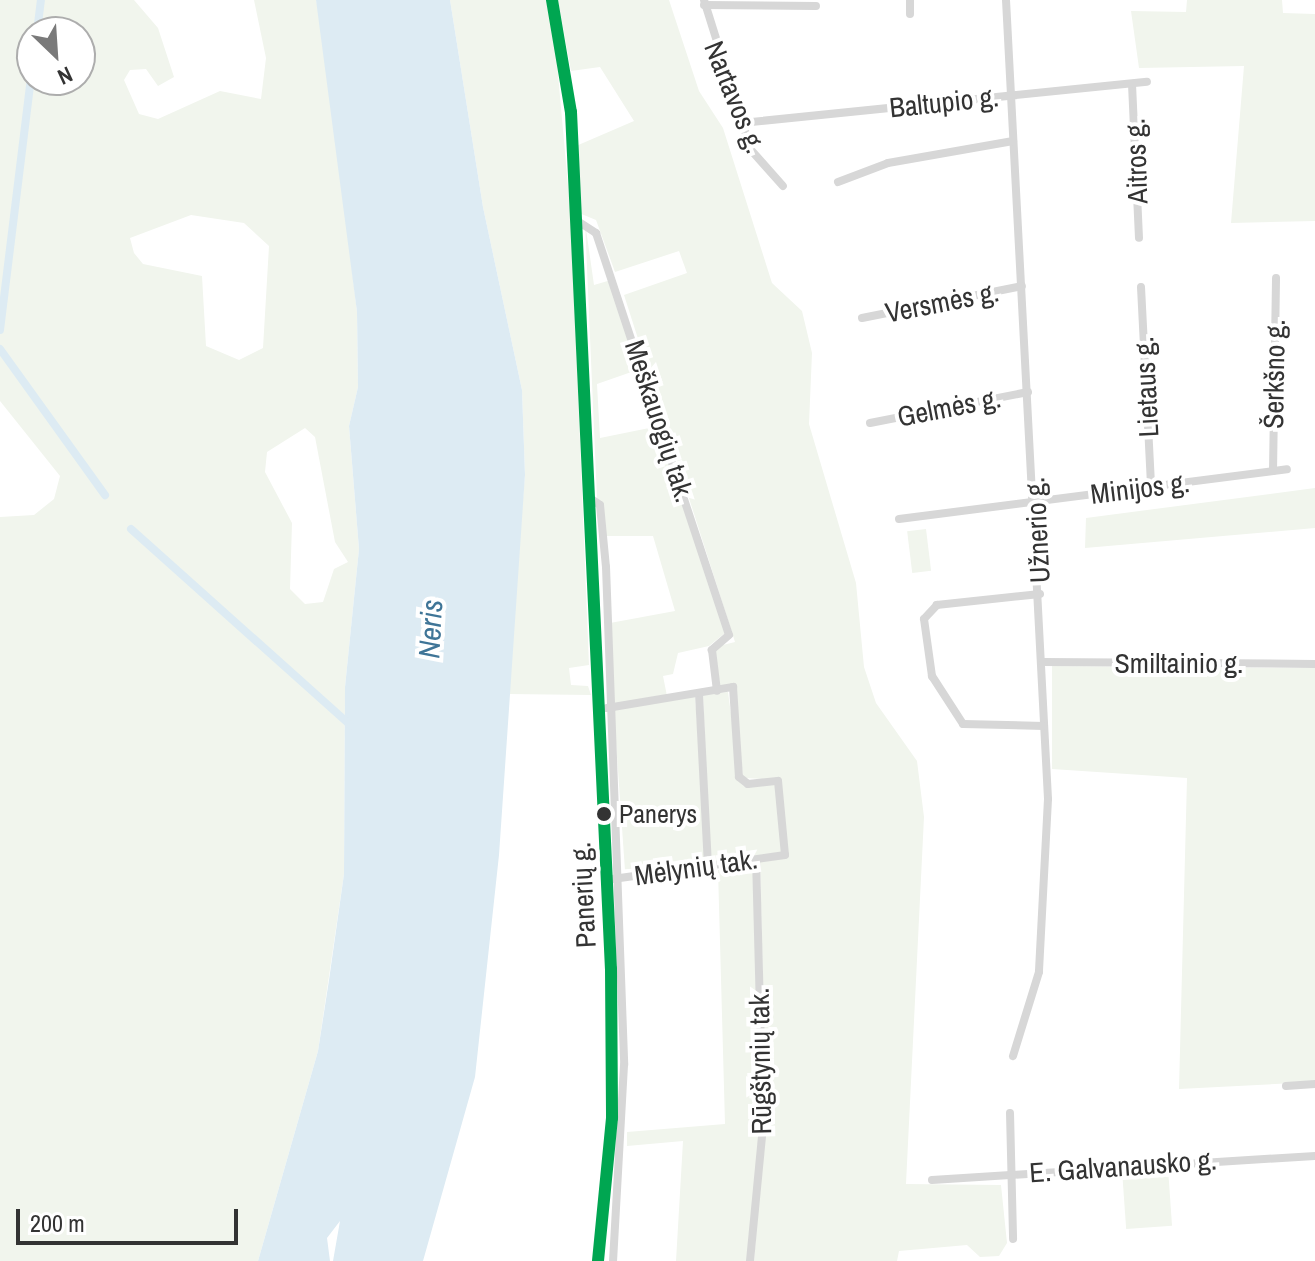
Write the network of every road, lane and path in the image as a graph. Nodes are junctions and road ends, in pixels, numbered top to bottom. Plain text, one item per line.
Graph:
1 (552, 0) edge
2 (910, 0) edge
3 (1006, 0) edge
4 (704, 2) edge
5 (816, 6) dead end
6 (910, 14) dead end
7 (1147, 82) dead end
8 (1132, 84) junction
9 (1010, 94) junction
10 (741, 123) junction
11 (1013, 141) junction
12 (838, 182) dead end
13 (783, 186) dead end
14 (576, 220) junction
15 (1139, 238) dead end
16 (1276, 278) dead end
17 (1022, 286) junction
18 (1141, 287) dead end
19 (862, 318) dead end
20 (1028, 392) junction
21 (870, 423) dead end
22 (1287, 469) dead end
23 (1273, 471) junction
24 (1151, 487) junction
25 (1035, 501) junction
26 (899, 519) dead end
27 (1040, 594) junction
28 (1043, 662) junction
29 (1315, 664) edge
30 (717, 691) junction
31 (699, 694) junction
32 (604, 709) junction
33 (1044, 726) junction
34 (756, 860) junction
35 (708, 866) junction
36 (612, 879) junction
37 (1013, 1056) dead end
38 (1315, 1084) edge
39 (1286, 1086) dead end
40 (1010, 1113) dead end
41 (1315, 1156) edge
42 (1010, 1174) junction
43 (932, 1180) dead end
44 (1013, 1239) dead end
45 (598, 1261) edge
46 (613, 1261) edge
47 (750, 1261) edge

1 - 14 main road, Panerių g.
2 - 6 street
3 - 9 street, Užnerio g.
4 - 5 street
4 - 10 street, Nartavos g.
7 - 8 street, Baltupio g.
8 - 9 street, Baltupio g.
8 - 15 street, Aitros g.
9 - 10 street, Baltupio g.
9 - 11 street, Užnerio g.
10 - 13 street, Nartavos g.
11 - 12 street
11 - 17 street, Užnerio g.
14 - 30 street, Meškauogių tak.
14 - 32 main road, Panerių g.
16 - 23 street, Šerkšno g.
17 - 19 street, Versmės g.
17 - 20 street, Užnerio g.
18 - 24 street, Lietaus g.
20 - 21 street, Gelmės g.
20 - 25 street, Užnerio g.
22 - 23 street, Minijos g.
23 - 24 street, Minijos g.
24 - 25 street, Minijos g.
25 - 26 street, Minijos g.
25 - 27 street, Užnerio g.
27 - 28 street, Užnerio g.
27 - 33 street
28 - 29 street, Smiltainio g.
28 - 33 street, Užnerio g.
30 - 31 street
30 - 34 street, Mėlynių tak.
31 - 32 street
31 - 35 street
32 - 36 main road, Panerių g.
33 - 37 street, Užnerio g.
34 - 35 street, Mėlynių tak.
34 - 47 street, Rūgštynių tak.
35 - 36 street, Mėlynių tak.
36 - 45 main road, Panerių g.
36 - 46 street
38 - 39 street
40 - 42 street
41 - 42 street, E. Galvanausko g.
42 - 43 street, E. Galvanausko g.
42 - 44 street

